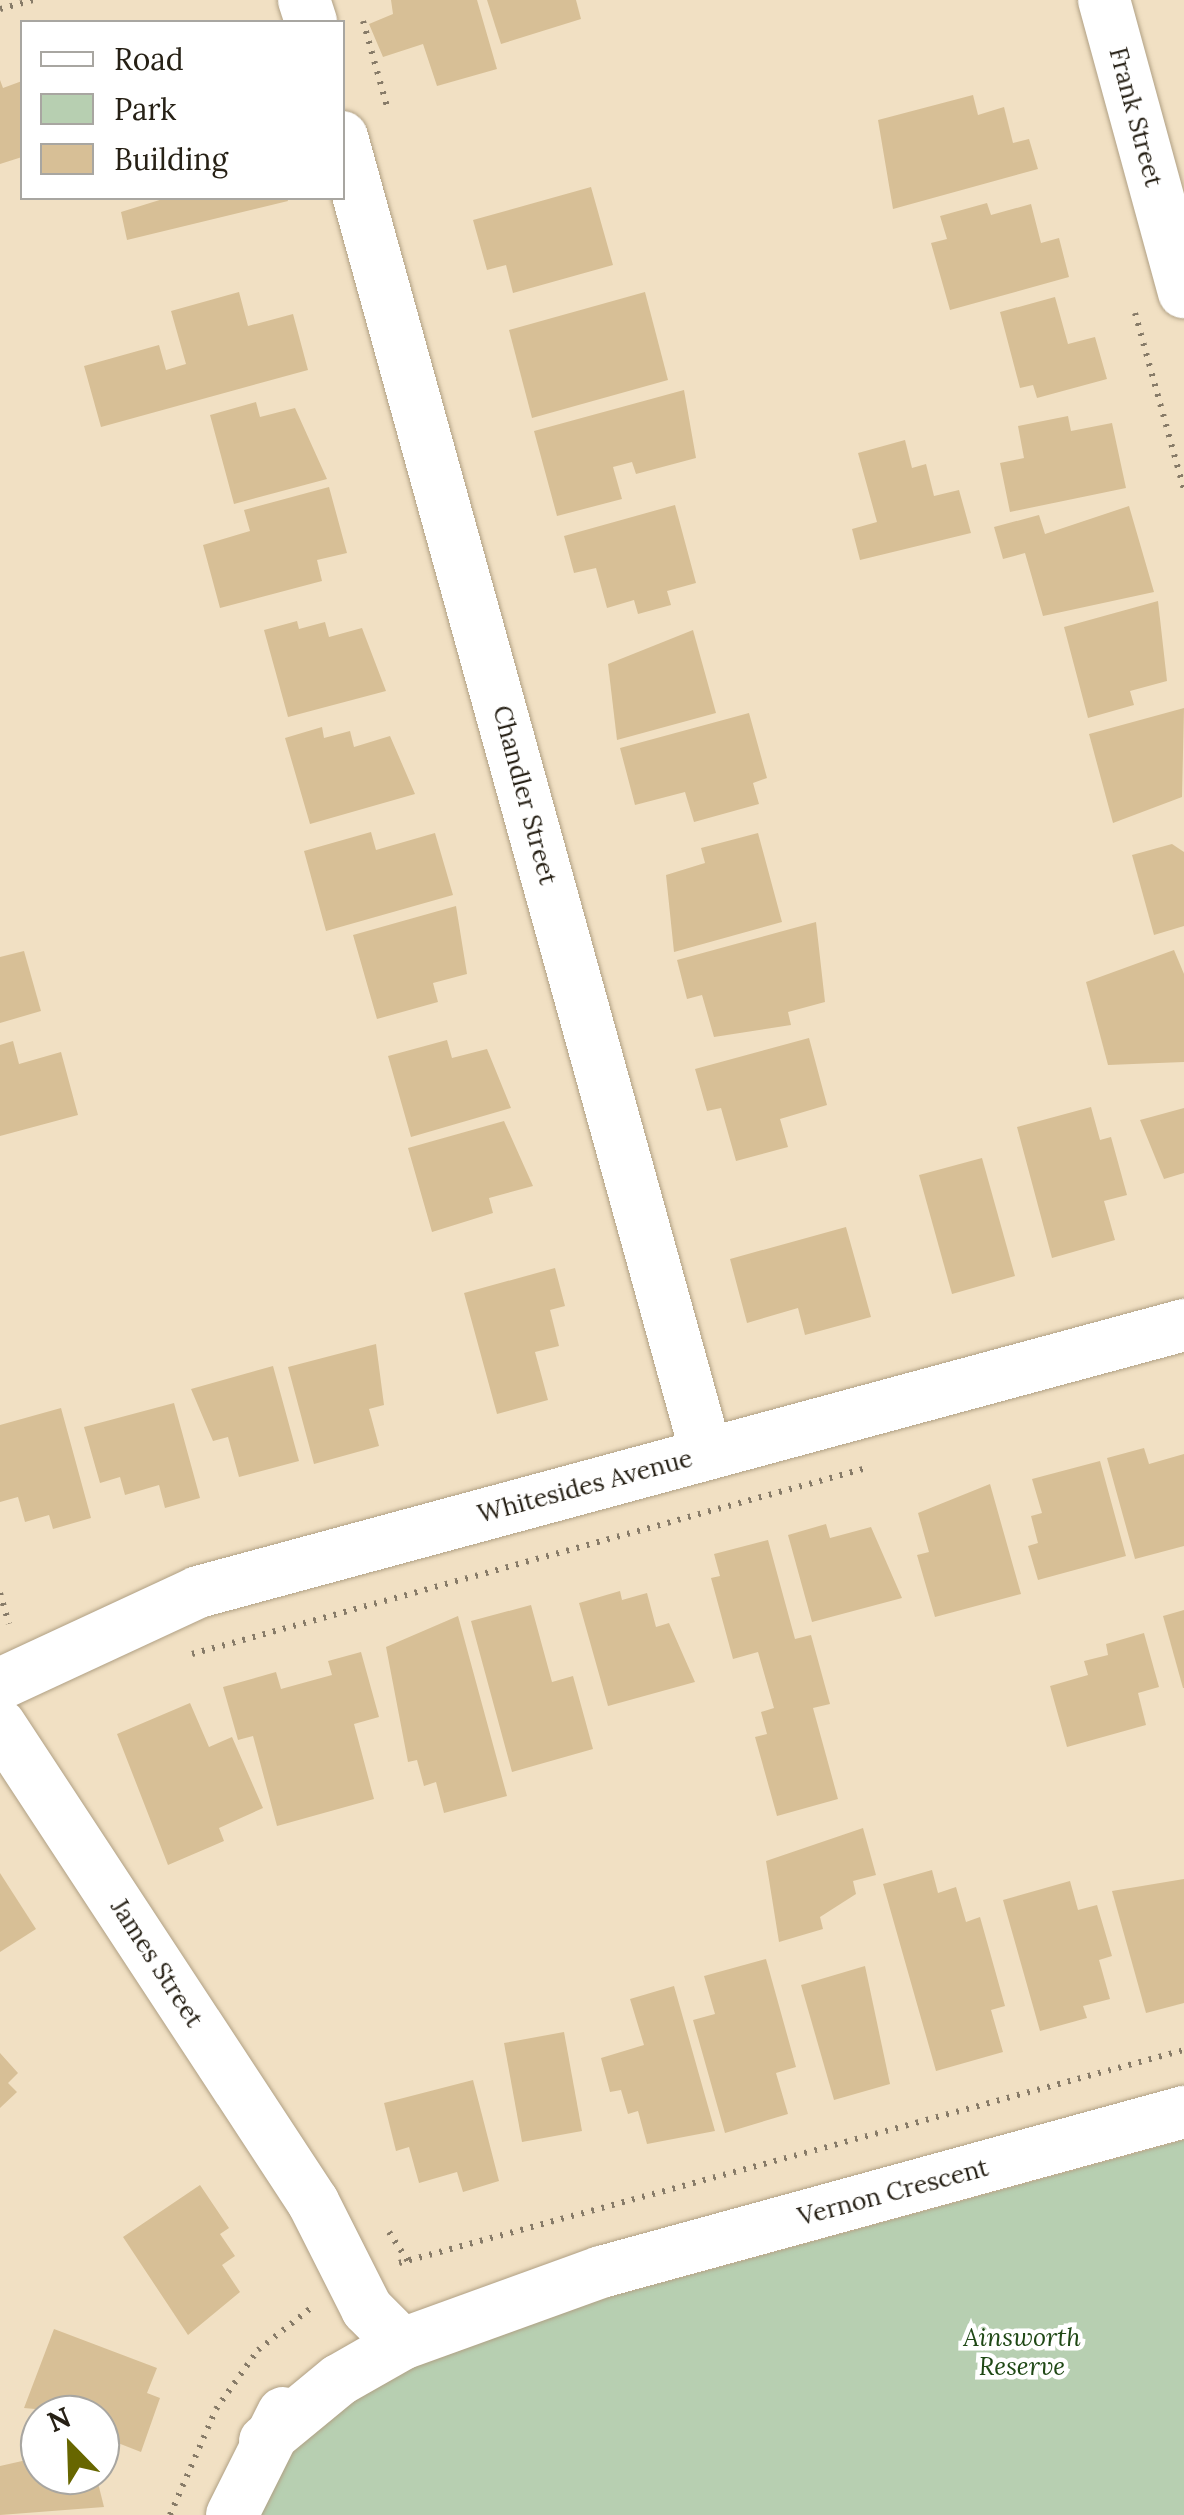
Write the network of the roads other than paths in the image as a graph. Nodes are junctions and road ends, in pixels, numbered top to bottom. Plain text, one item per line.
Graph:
1 (1104, 0) edge
2 (345, 149) edge
3 (1184, 292) edge
4 (1184, 1324) edge
5 (706, 1452) junction
6 (0, 1684) edge
7 (0, 1724) edge
8 (1184, 2112) edge
9 (394, 2329) junction
10 (232, 2515) edge

1 - 3 street, Frank Street
2 - 5 street, Chandler Street
4 - 5 street, Whitesides Avenue
5 - 6 street, Whitesides Avenue
7 - 9 street, James Street
8 - 9 street, Vernon Crescent
9 - 10 street, Vernon Crescent

